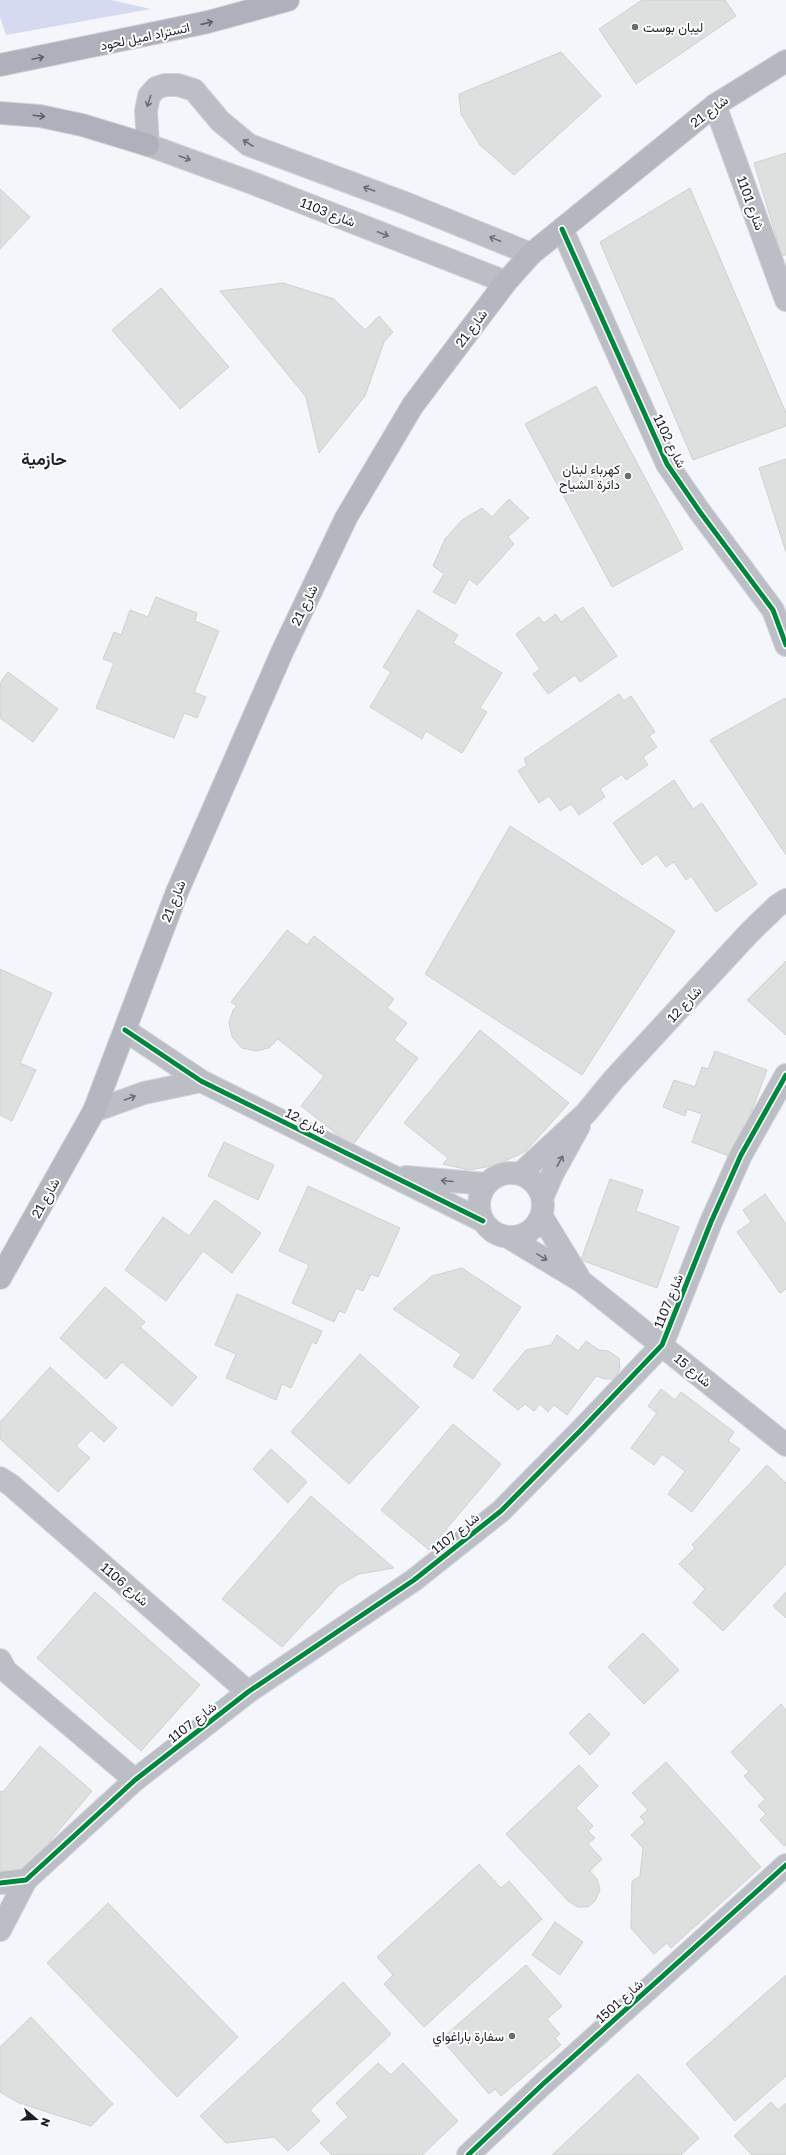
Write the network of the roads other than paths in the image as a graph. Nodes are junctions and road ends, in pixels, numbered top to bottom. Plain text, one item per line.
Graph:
1 (288, 0) edge
2 (786, 61) edge
3 (0, 65) edge
4 (715, 105) junction
5 (0, 113) edge
6 (148, 145) junction
7 (562, 229) junction
8 (531, 254) junction
9 (506, 282) junction
10 (786, 300) edge
11 (779, 608) edge
12 (786, 645) edge
13 (786, 900) edge
14 (125, 1030) junction
15 (786, 1076) edge
16 (201, 1080) junction
17 (94, 1111) junction
18 (586, 1113) junction
19 (521, 1173) junction
20 (396, 1178) junction
21 (486, 1184) junction
22 (542, 1206) junction
23 (483, 1221) junction
24 (508, 1237) junction
25 (0, 1278) edge
26 (581, 1281) junction
27 (662, 1345) junction
28 (786, 1445) edge
29 (0, 1478) edge
30 (0, 1660) edge
31 (248, 1692) junction
32 (135, 1780) junction
33 (786, 1865) edge
34 (26, 1880) junction
35 (0, 1883) edge
36 (0, 1930) edge
37 (468, 2155) edge

3 -> 1 highway, اتستراد اميل لحود
2 - 4 main road, شارع 21
4 - 7 main road, شارع 21
4 - 10 street, شارع 1101
5 -> 6 highway
8 -> 6 street
6 -> 9 street, شارع 1103
7 - 8 main road, شارع 21
7 - 11 street, شارع 1102
8 - 9 main road, شارع 21
9 - 14 main road, شارع 21
11 - 12 street, شارع 1102
13 - 18 street, شارع 12
14 - 16 street, شارع 12
14 - 17 main road, شارع 21
15 - 27 street, شارع 1107
17 -> 16 street
16 - 20 street, شارع 12
17 - 25 main road, شارع 21
18 - 19 street, شارع 12
22 -> 18 street, شارع 12
19 - 21 street
19 - 22 street
21 -> 20 street, شارع 12
20 - 23 street, شارع 12
21 - 23 street
22 - 24 street
22 - 26 street, شارع 15
23 - 24 street
24 -> 26 street, شارع 15
26 - 27 street, شارع 15
27 - 28 street, شارع 15
27 - 31 street, شارع 1107
29 - 31 street, شارع 1106
30 - 32 street
31 - 32 street, شارع 1107
32 - 34 street, شارع 1107
33 - 37 street, شارع 1501
34 - 35 street
34 - 36 street, شارع 1107

